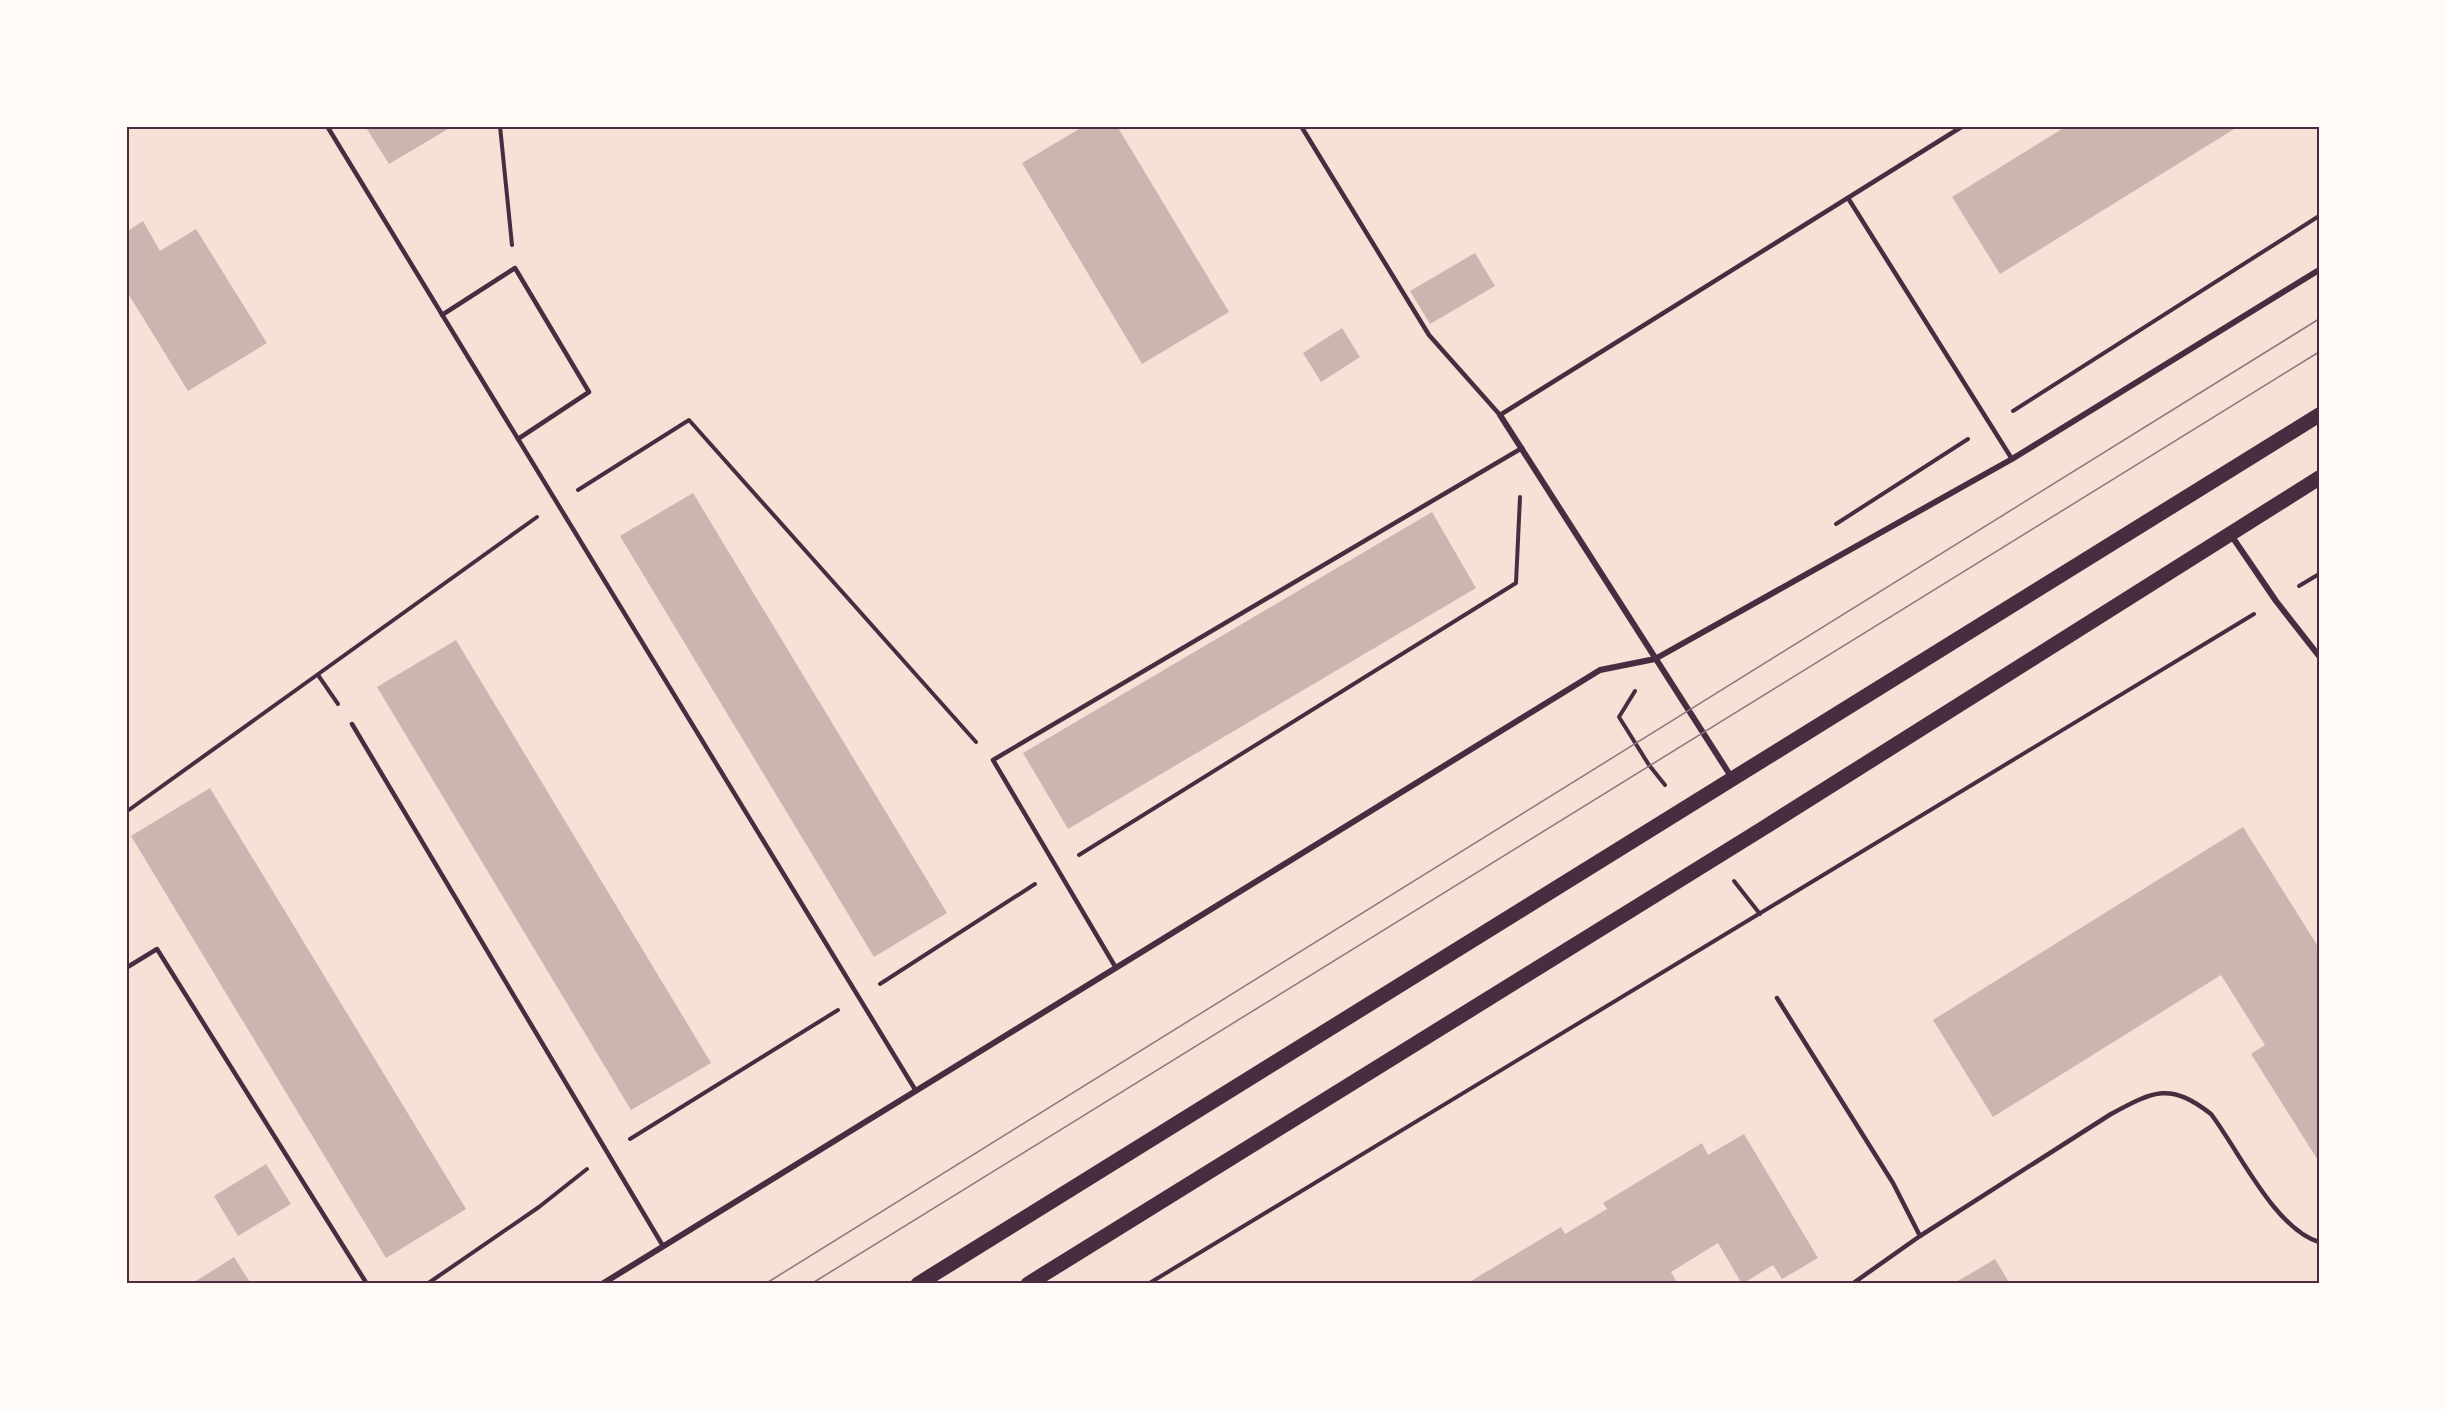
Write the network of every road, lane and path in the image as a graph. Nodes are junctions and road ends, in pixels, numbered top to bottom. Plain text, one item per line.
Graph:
1 (327, 126) edge
2 (500, 126) edge
3 (1300, 126) edge
4 (1963, 126) edge
5 (1848, 198) junction
6 (515, 268) junction
7 (2319, 270) edge
8 (442, 315) junction
9 (2319, 414) edge
10 (1500, 415) junction
11 (518, 440) junction
12 (1522, 448) junction
13 (2012, 459) junction
14 (2319, 478) edge
15 (557, 503) junction
16 (2229, 534) junction
17 (2319, 574) edge
18 (2276, 601) junction
19 (2319, 656) edge
20 (1655, 659) junction
21 (318, 675) junction
22 (352, 724) joint
23 (993, 760) junction
24 (1733, 779) junction
25 (126, 812) edge
26 (1057, 869) junction
27 (126, 968) edge
28 (1116, 968) junction
29 (859, 997) junction
30 (1777, 998) dead end
31 (916, 1091) junction
32 (608, 1153) junction
33 (1920, 1236) junction
34 (2319, 1242) edge
35 (663, 1246) junction
36 (367, 1284) edge
37 (427, 1284) edge
38 (602, 1284) edge
39 (918, 1284) edge
40 (1028, 1284) edge
41 (1149, 1284) edge
42 (1852, 1284) edge

1 - 8 lane
2 - 6 path
3 - 10 lane
4 - 5 lane
5 - 10 lane
5 - 13 lane
6 - 8 lane
6 - 11 lane
7 - 13 street
8 - 11 lane
9 - 24 main road
10 - 12 street
11 - 15 lane
12 - 20 street
12 - 23 lane
12 - 26 path
13 - 20 street
14 - 16 main road
15 - 21 path
15 - 23 path
15 - 29 lane
16 - 18 street
16 - 40 main road
17 - 18 path
18 - 19 street
18 - 41 path
20 - 24 street
20 - 28 street
21 - 22 path
21 - 25 path
22 - 32 lane
23 - 26 lane
24 - 39 main road
26 - 28 lane
26 - 29 path
27 - 36 lane
28 - 31 street
29 - 31 lane
29 - 32 path
30 - 33 lane
31 - 35 street
32 - 35 lane
32 - 37 path
33 - 34 lane
33 - 42 lane
35 - 38 street

